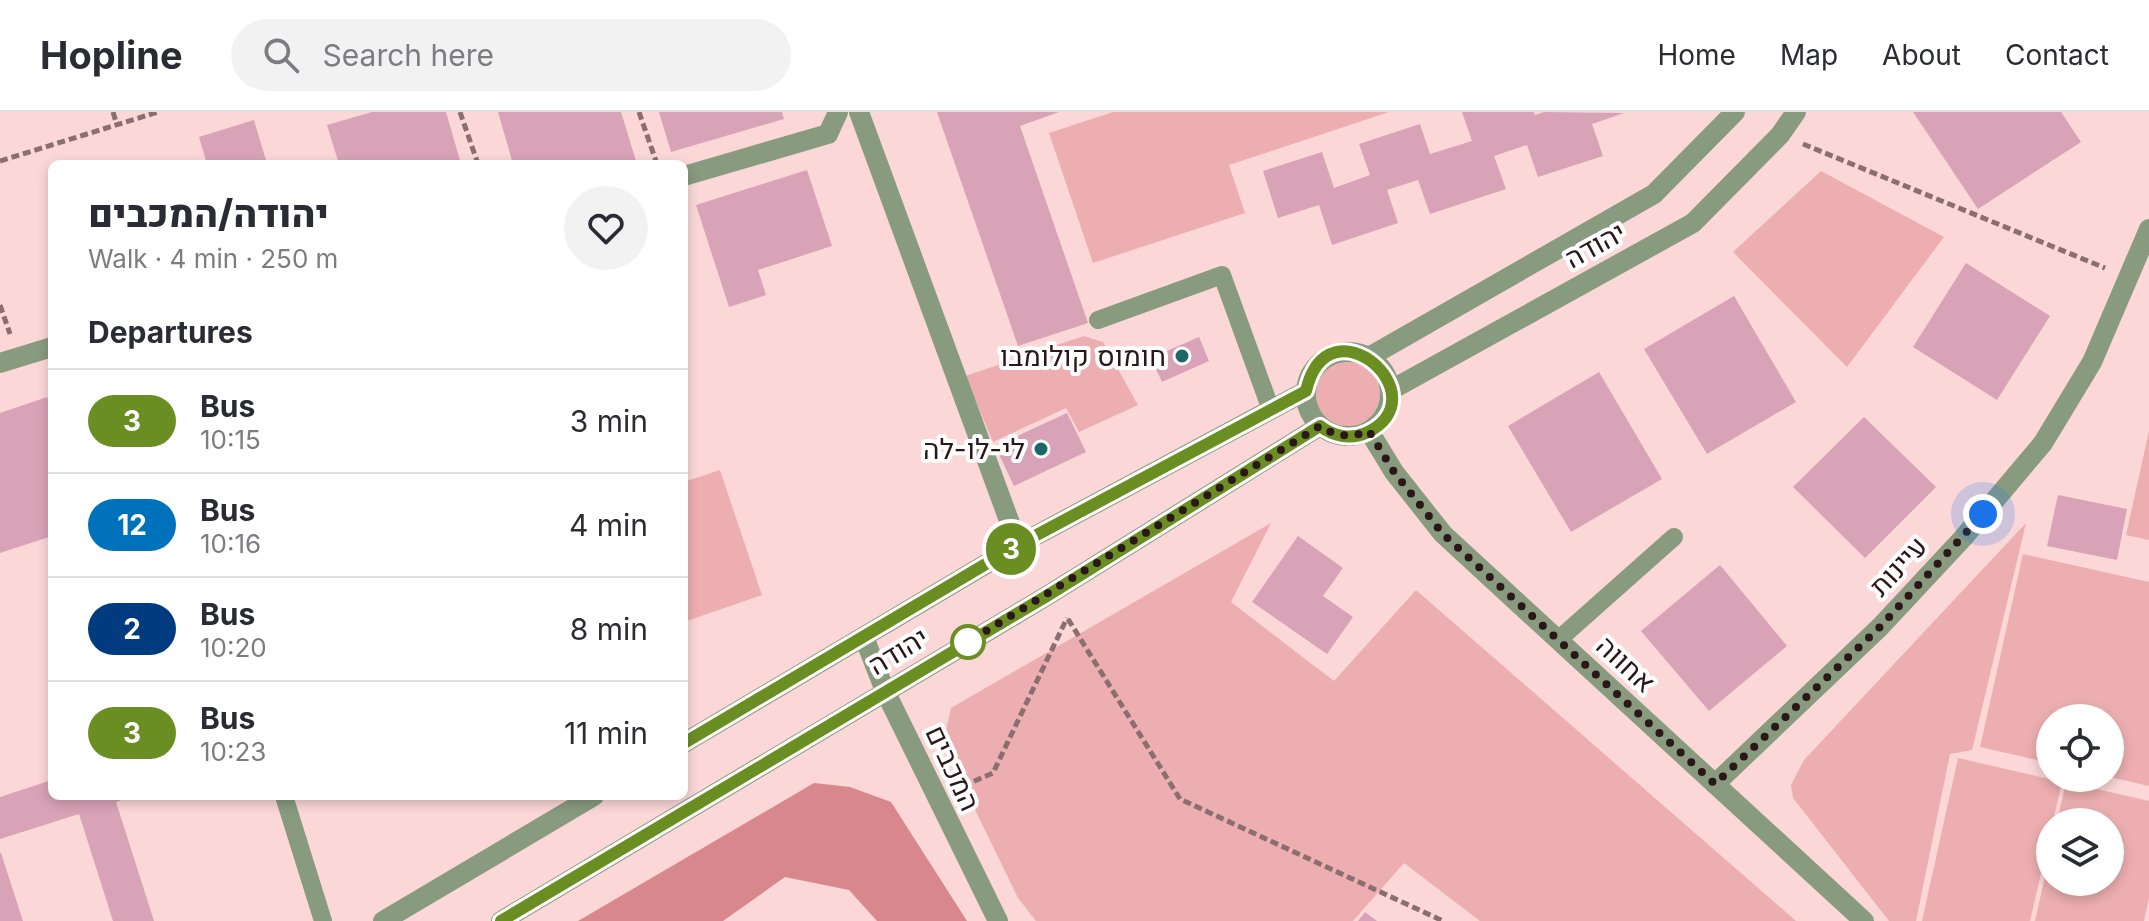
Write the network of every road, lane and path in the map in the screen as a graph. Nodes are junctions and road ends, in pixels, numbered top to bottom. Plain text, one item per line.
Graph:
1 (113, 112) edge
2 (158, 112) edge
3 (460, 112) edge
4 (639, 112) edge
5 (838, 112) edge
6 (859, 112) edge
7 (1735, 112) edge
8 (1796, 112) edge
9 (117, 125) junction
10 (1780, 135) junction
11 (477, 160) edge
12 (656, 160) edge
13 (0, 161) edge
14 (688, 175) edge
15 (2149, 229) edge
16 (2130, 279) junction
17 (1098, 320) dead end
18 (48, 348) edge
19 (1369, 357) junction
20 (0, 363) edge
21 (1391, 390) junction
22 (1306, 391) junction
23 (1271, 410) junction
24 (1320, 426) junction
25 (1369, 431) junction
26 (1674, 537) dead end
27 (1018, 545) junction
28 (1045, 597) junction
29 (1068, 619) junction
30 (864, 637) junction
31 (1558, 640) junction
32 (885, 691) junction
33 (688, 741) edge
34 (1715, 784) junction
35 (936, 797) junction
36 (285, 800) edge
37 (587, 800) edge
38 (323, 921) edge
39 (383, 921) edge
40 (501, 921) edge
41 (998, 921) edge
42 (1443, 921) edge
43 (1864, 921) edge

1 - 9 path
2 - 9 path
3 - 11 path
4 - 12 path
5 - 14 street
6 - 27 street
7 - 19 street, יהודה
8 - 10 street, יהודה
9 - 13 path
10 - 16 path
10 - 21 street, יהודה
15 - 16 street, עיינות
16 - 34 street, עיינות
17 - 23 lane
18 - 20 street
19 - 21 street
19 - 22 street
21 - 25 street
22 - 23 street, יהודה
22 - 24 street
23 - 27 street, יהודה
24 - 25 street
24 - 28 street, יהודה
25 - 31 street, אחווה
26 - 31 lane
27 - 30 street, יהודה
28 - 29 path
28 - 32 street, יהודה
29 - 35 path
29 - 42 path
30 - 32 street, המכבים
30 - 33 street, יהודה
31 - 34 street, אחווה
32 - 35 street, המכבים
32 - 40 street, יהודה
34 - 43 street, אחווה
35 - 41 street, המכבים
36 - 38 lane
37 - 39 street

